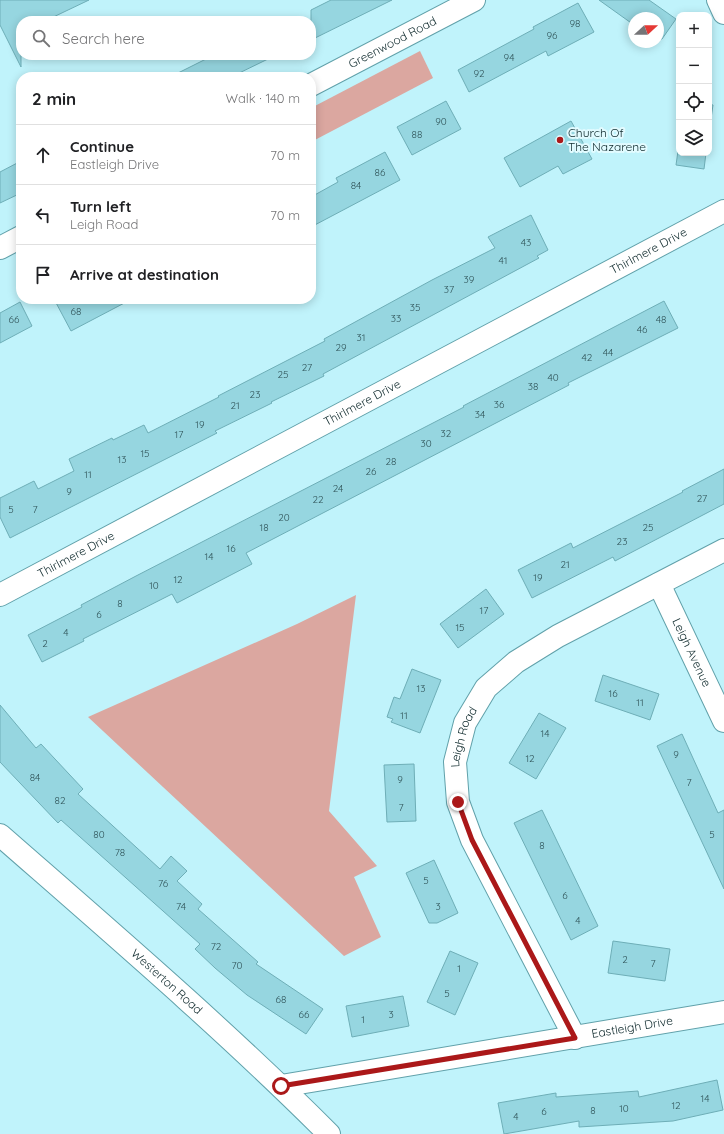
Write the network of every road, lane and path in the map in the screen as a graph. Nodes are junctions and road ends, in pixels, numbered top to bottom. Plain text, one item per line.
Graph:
1 (474, 0) edge
2 (718, 0) edge
3 (724, 14) edge
4 (316, 82) edge
5 (724, 211) edge
6 (16, 240) edge
7 (0, 248) edge
8 (724, 550) edge
9 (659, 584) junction
10 (0, 595) edge
11 (724, 721) edge
12 (0, 835) edge
13 (724, 1012) edge
14 (575, 1038) junction
15 (281, 1086) junction
16 (329, 1134) edge

1 - 4 street, Greenwood Road
2 - 3 street
5 - 10 street, Thirlmere Drive
6 - 7 street
8 - 9 street, Leigh Road
9 - 11 street, Leigh Avenue
9 - 14 street, Leigh Road
12 - 15 street, Westerton Road
13 - 14 street, Eastleigh Drive
14 - 15 street, Eastleigh Drive
15 - 16 street, Westerton Road

